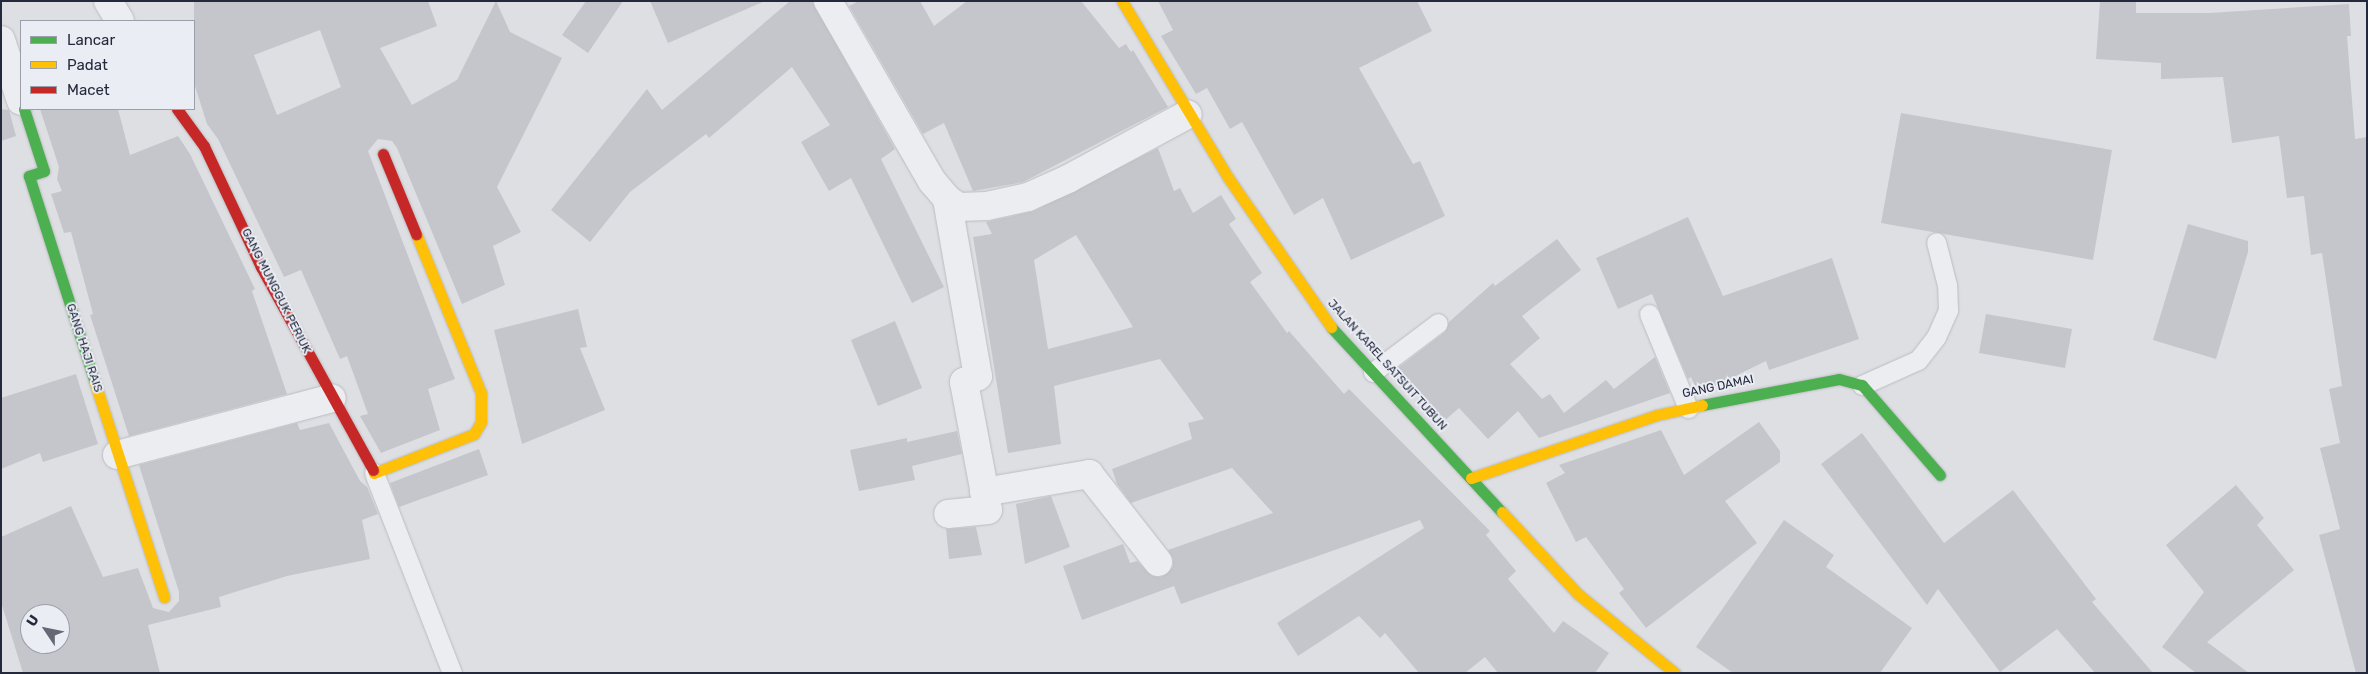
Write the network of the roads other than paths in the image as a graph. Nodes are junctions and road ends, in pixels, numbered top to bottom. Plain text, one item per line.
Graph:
1 (108, 1) edge
2 (828, 1) edge
3 (1122, 1) edge
4 (119, 20) edge
5 (1, 40) edge
6 (20, 98) edge
7 (24, 110) edge
8 (179, 110) edge
9 (1188, 114) junction
10 (383, 154) dead end
11 (946, 199) junction
12 (1936, 242) dead end
13 (1650, 314) dead end
14 (1438, 323) dead end
15 (1373, 372) junction
16 (1862, 385) junction
17 (332, 398) junction
18 (1688, 408) junction
19 (118, 455) junction
20 (374, 473) junction
21 (1940, 475) dead end
22 (1471, 478) junction
23 (984, 492) junction
24 (948, 514) dead end
25 (1158, 562) dead end
26 (164, 597) dead end
27 (452, 673) edge
28 (1675, 673) edge

1 - 4 street
2 - 11 street
3 - 9 street, JALAN KAREL SATSUIT TUBUN
5 - 6 street
7 - 19 street, GANG HAJI RAIS
8 - 17 street, GANG MUNGGUK PERIUK
9 - 11 street
9 - 15 street, JALAN KAREL SATSUIT TUBUN
10 - 20 street
11 - 23 street
12 - 16 lane
13 - 18 lane
14 - 15 lane
15 - 22 street, JALAN KAREL SATSUIT TUBUN
16 - 18 street, GANG DAMAI
16 - 21 street
17 - 19 street
17 - 20 street, GANG MUNGGUK PERIUK
18 - 22 street, GANG DAMAI
19 - 26 street, GANG HAJI RAIS
20 - 27 lane
22 - 28 street, JALAN KAREL SATSUIT TUBUN
23 - 24 street
23 - 25 street

